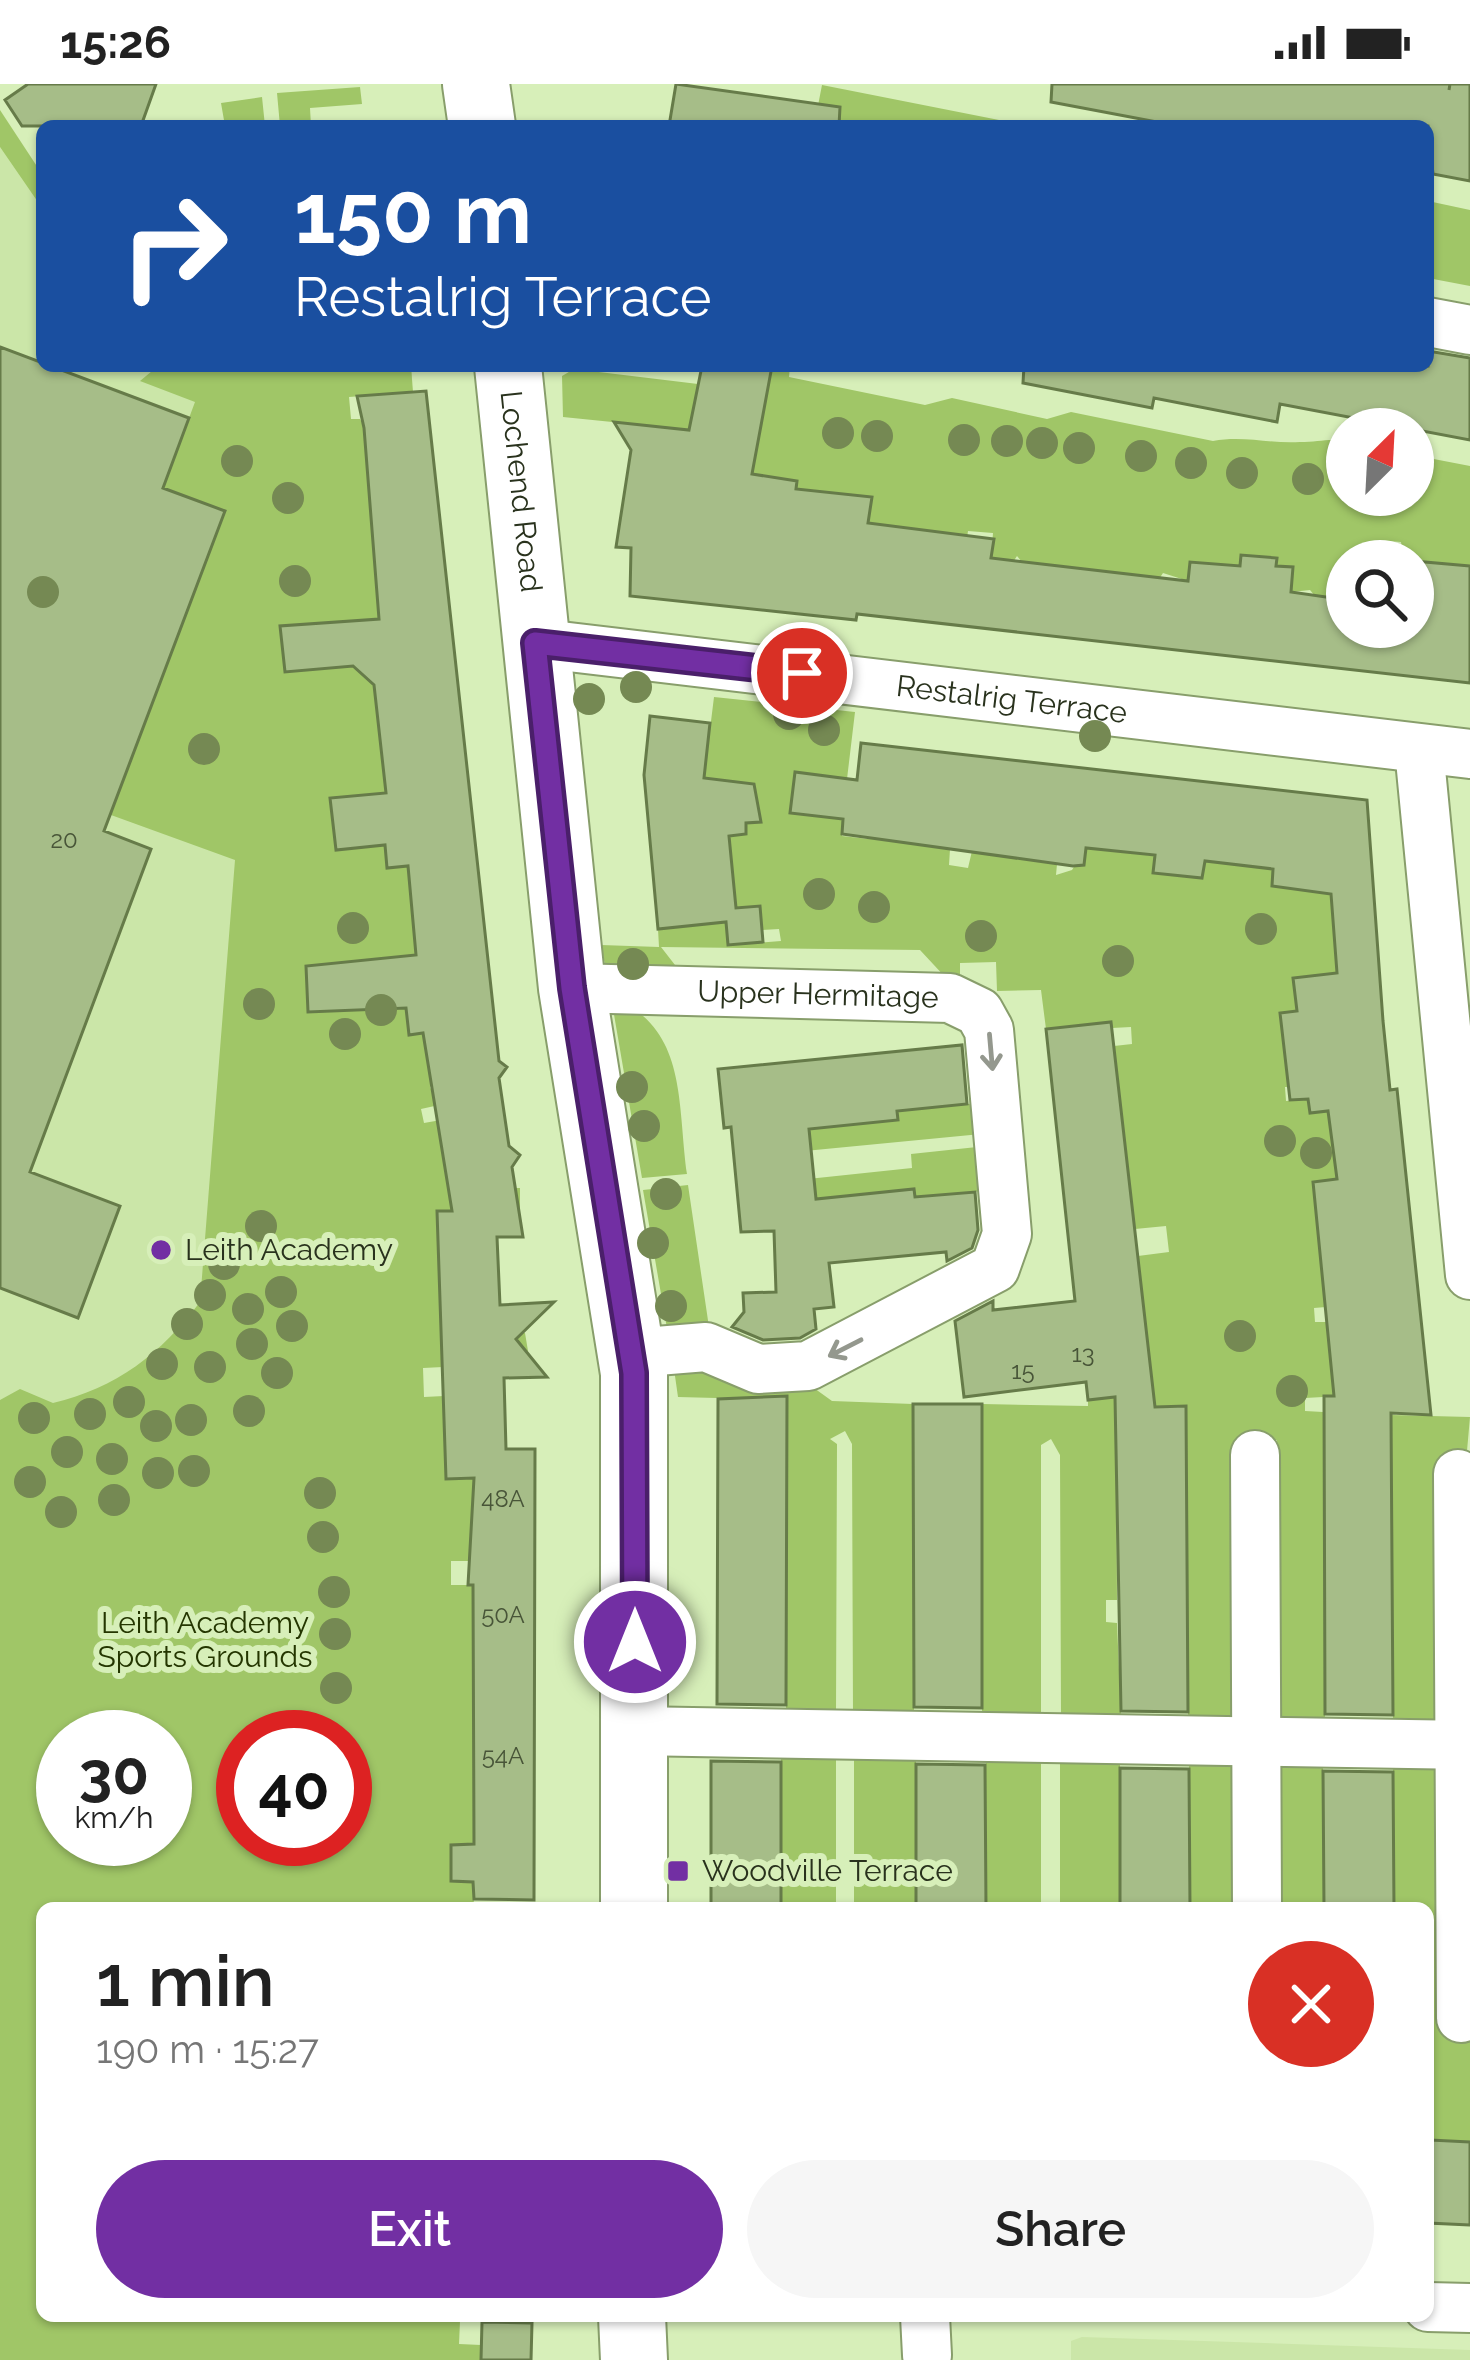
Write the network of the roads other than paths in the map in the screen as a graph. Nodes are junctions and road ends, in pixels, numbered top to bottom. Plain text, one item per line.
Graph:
1 (476, 84) edge
2 (481, 120) edge
3 (1434, 323) edge
4 (1470, 330) edge
5 (509, 372) edge
6 (535, 643) junction
7 (1419, 748) junction
8 (1470, 754) edge
9 (572, 988) junction
10 (1465, 1168) edge
11 (1470, 1275) edge
12 (632, 1353) junction
13 (1255, 1455) dead end
14 (1458, 1474) dead end
15 (635, 1731) junction
16 (1256, 1742) junction
17 (1465, 1745) edge
18 (634, 1902) edge
19 (1257, 1902) edge
20 (1461, 2018) dead end
21 (1434, 2307) edge
22 (1470, 2308) edge
23 (632, 2322) edge
24 (634, 2360) edge

1 - 2 street
3 - 4 street
5 - 6 street, Lochend Road
6 - 7 street, Restalrig Terrace
6 - 9 street, Lochend Road
7 - 8 street, Restalrig Terrace
7 - 10 street
9 - 12 street, Lochend Road
9 -> 12 street, Upper Hermitage
10 - 11 street
12 - 15 street, Lochend Road
13 - 16 street
14 - 17 street
15 - 16 street
15 - 18 street, Lochend Road
16 - 17 street
16 - 19 street
17 - 20 street
21 - 22 street
23 - 24 street

